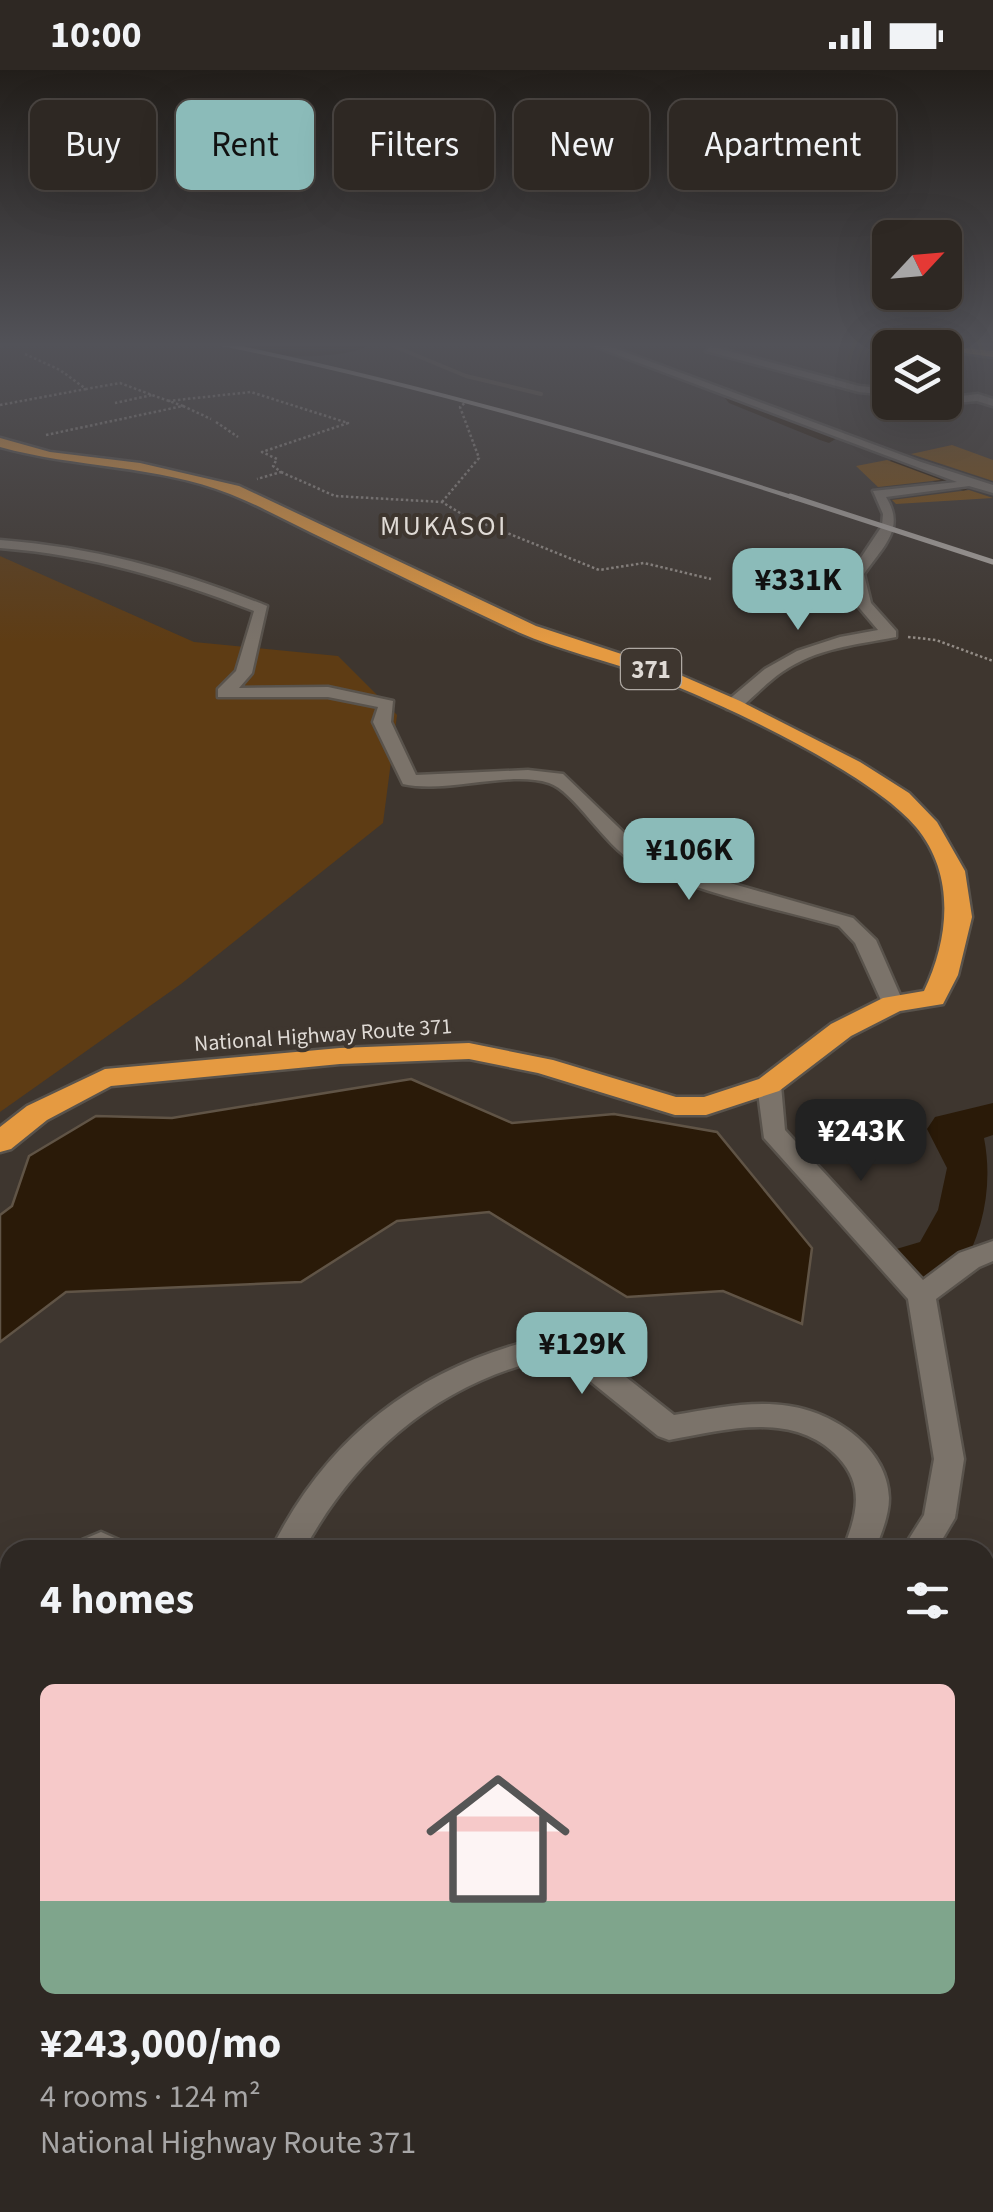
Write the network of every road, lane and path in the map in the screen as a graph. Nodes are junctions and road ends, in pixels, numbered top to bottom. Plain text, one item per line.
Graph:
1 (292, 442) edge
2 (472, 442) edge
3 (860, 442) edge
4 (4, 444) edge
5 (281, 472) junction
6 (993, 478) edge
7 (975, 484) junction
8 (233, 489) junction
9 (993, 489) edge
10 (442, 502) junction
11 (0, 544) edge
12 (711, 579) dead end
13 (890, 634) junction
14 (993, 661) edge
15 (733, 705) junction
16 (892, 1004) junction
17 (770, 1085) junction
18 (0, 1142) edge
19 (993, 1250) edge
20 (921, 1296) junction
21 (292, 1540) edge
22 (863, 1540) edge
23 (925, 1540) edge

1 - 5 path
2 - 10 path
3 - 7 street
4 - 8 highway, National Highway Route 371 / 371
5 - 8 path
5 - 10 path
6 - 7 street
7 - 9 street
7 - 13 street
8 - 15 highway, National Highway Route 371 / 371
10 - 12 path
11 - 16 street
13 - 14 path
13 - 15 street
15 - 16 highway, National Highway Route 371 / 371
16 - 17 highway, National Highway Route 371 / 371
17 - 18 highway, National Highway Route 371 / 371
17 - 20 street
19 - 20 street
20 - 23 street
21 - 22 street

